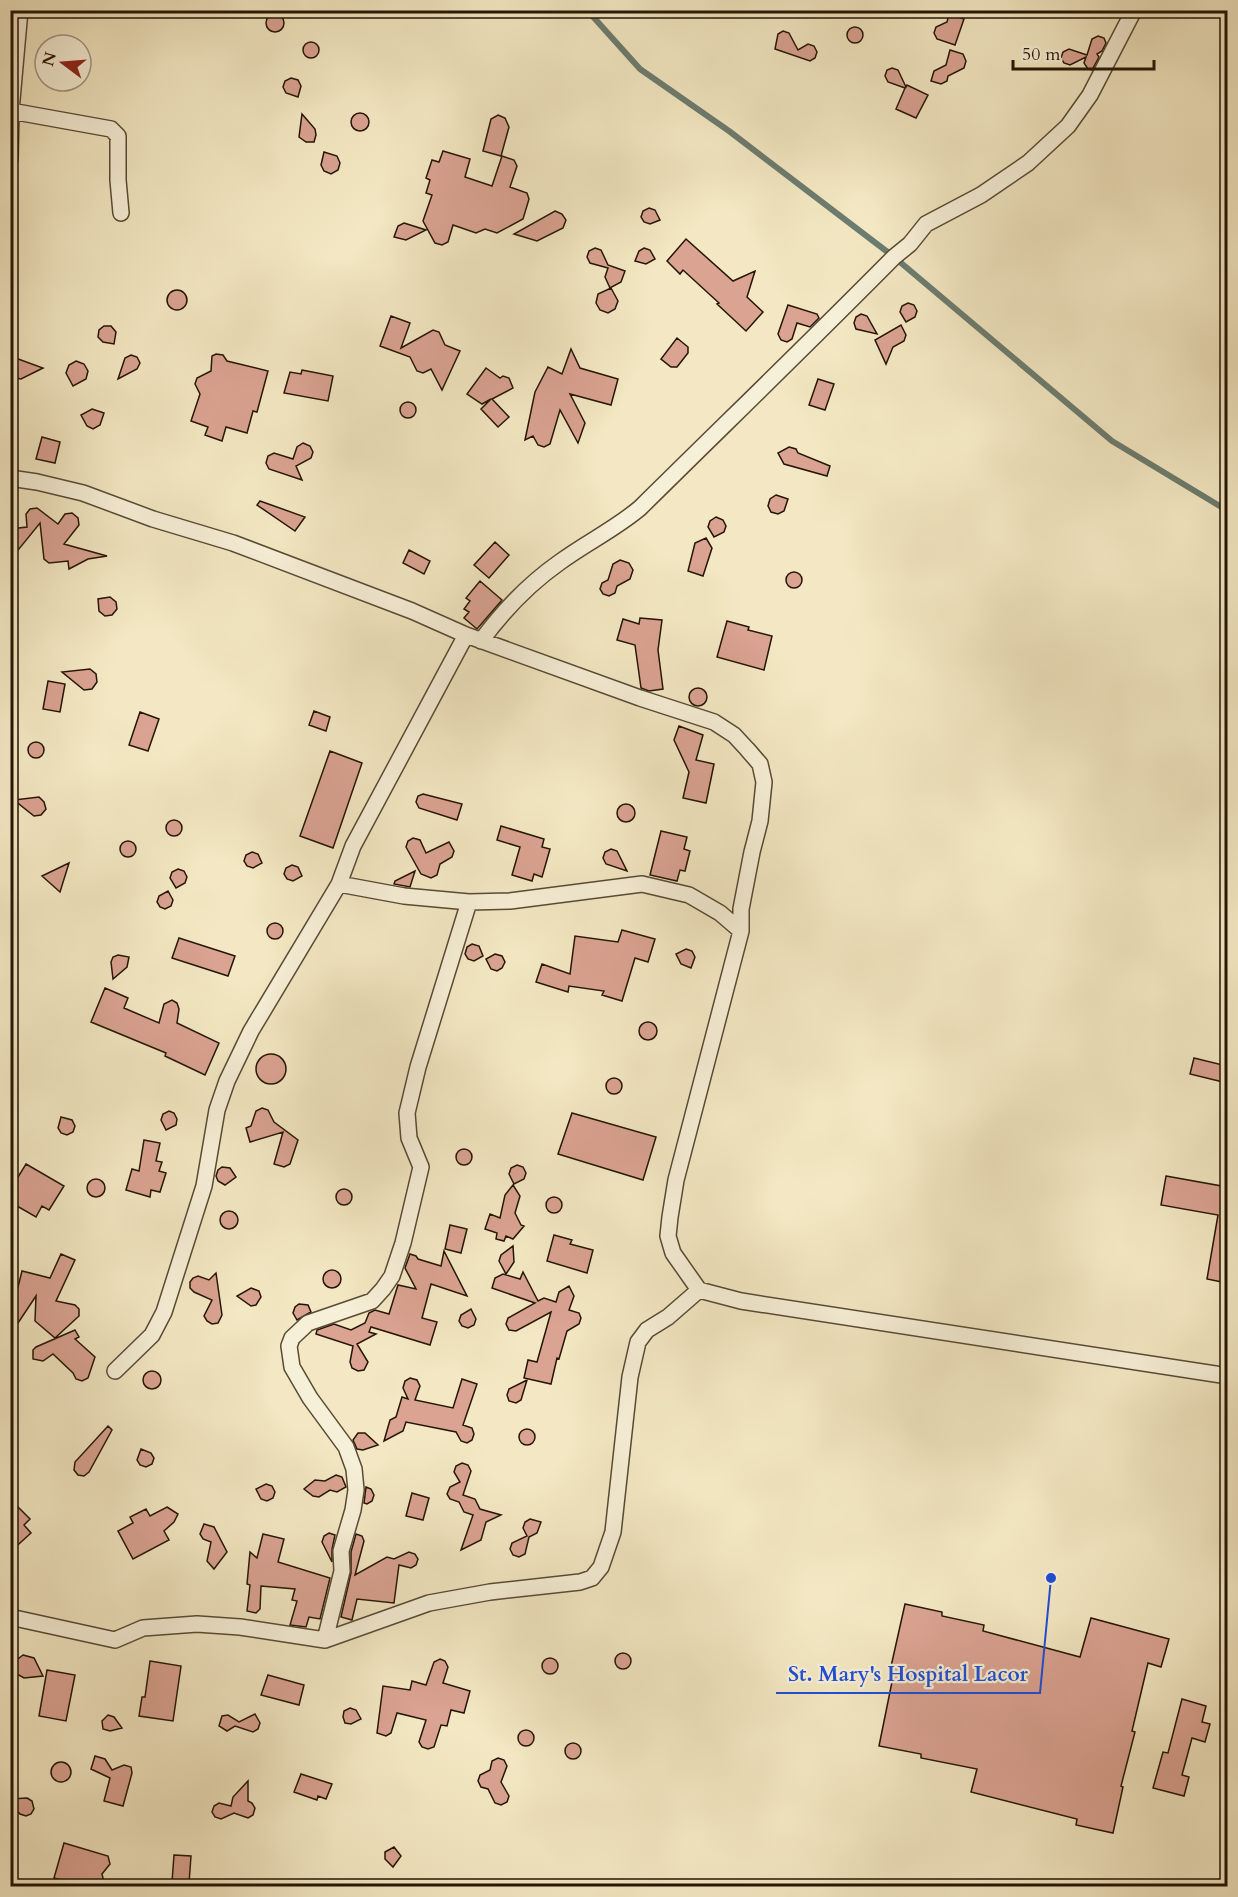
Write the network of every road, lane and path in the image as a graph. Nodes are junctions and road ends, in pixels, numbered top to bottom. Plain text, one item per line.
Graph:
1 (20, 10) edge
2 (1134, 10) edge
3 (11, 111) edge
4 (10, 159) edge
5 (121, 213) dead end
6 (10, 478) edge
7 (466, 635) junction
8 (481, 641) junction
9 (339, 884) junction
10 (469, 903) junction
11 (741, 931) junction
12 (699, 1290) junction
13 (115, 1371) dead end
14 (1227, 1376) edge
15 (10, 1617) edge
16 (325, 1640) junction

1 - 3 street
2 - 8 street
3 - 4 street
3 - 5 street
6 - 7 street
7 - 8 street
7 - 9 street
8 - 11 street
9 - 10 street
9 - 13 street
10 - 11 street
10 - 16 street
11 - 12 street
12 - 14 street
12 - 16 street
15 - 16 street

